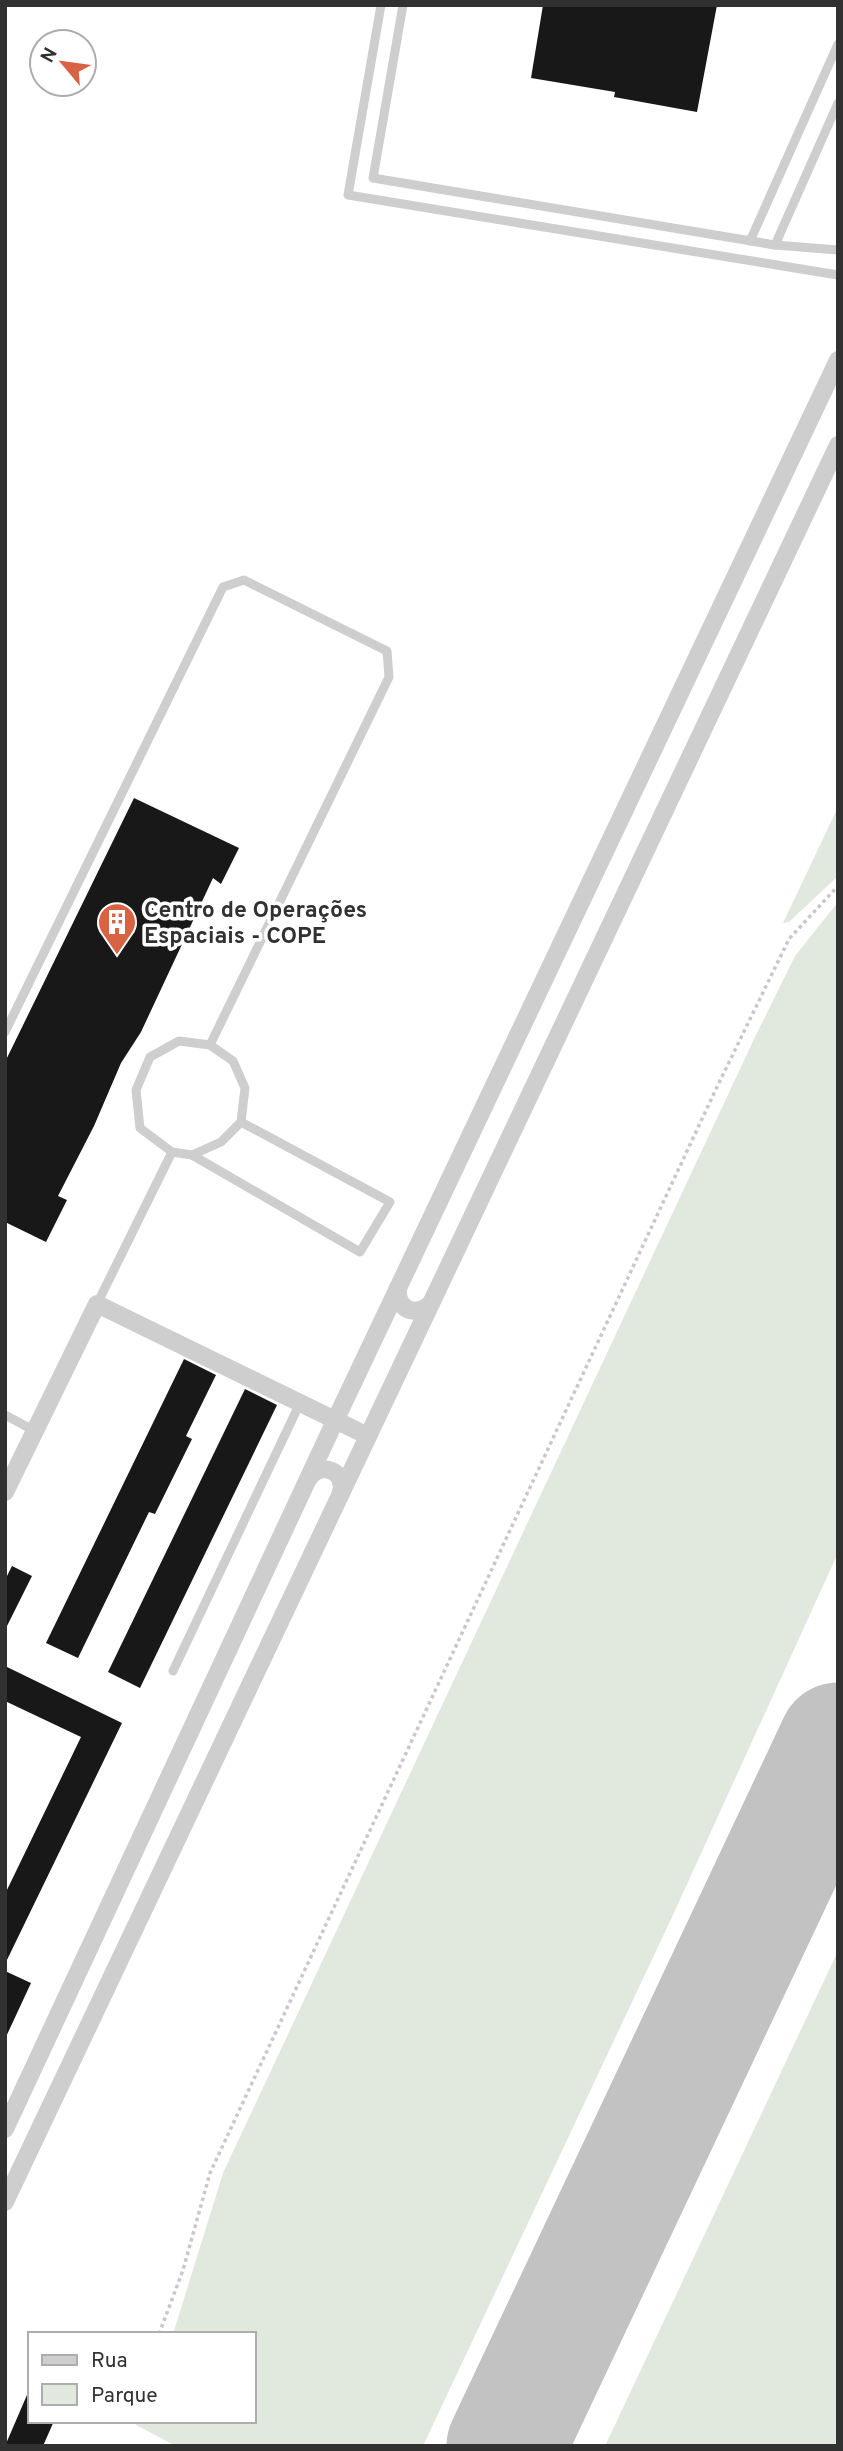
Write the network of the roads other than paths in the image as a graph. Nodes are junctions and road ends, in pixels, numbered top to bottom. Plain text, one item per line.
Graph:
1 (381, 5) edge
2 (404, 5) edge
3 (838, 44) edge
4 (838, 103) edge
5 (750, 241) junction
6 (775, 245) junction
7 (838, 250) edge
8 (838, 275) edge
9 (838, 360) edge
10 (838, 445) edge
11 (5, 1032) edge
12 (209, 1045) junction
13 (241, 1122) junction
14 (172, 1152) junction
15 (192, 1155) junction
16 (398, 1288) junction
17 (431, 1303) junction
18 (97, 1304) junction
19 (300, 1403) junction
20 (5, 1415) edge
21 (335, 1421) junction
22 (35, 1431) junction
23 (368, 1436) junction
24 (309, 1478) junction
25 (5, 1492) edge
26 (341, 1493) junction
27 (173, 1671) dead end
28 (5, 2129) edge
29 (5, 2202) edge

1 - 8 lane
2 - 5 lane
3 - 5 lane
4 - 6 lane
5 - 6 lane
6 - 7 lane
9 - 16 street
10 - 17 street
11 - 12 lane
12 - 13 lane
12 - 14 lane
13 - 15 lane
13 - 15 lane
14 - 15 lane
14 - 18 lane
16 - 17 street
16 - 21 street
17 - 23 street
18 - 19 street
18 - 22 street
19 - 21 street
19 - 27 lane
20 - 22 lane
21 - 23 street
21 - 24 street
22 - 25 street
23 - 26 street
24 - 26 street
24 - 28 street
26 - 29 street

